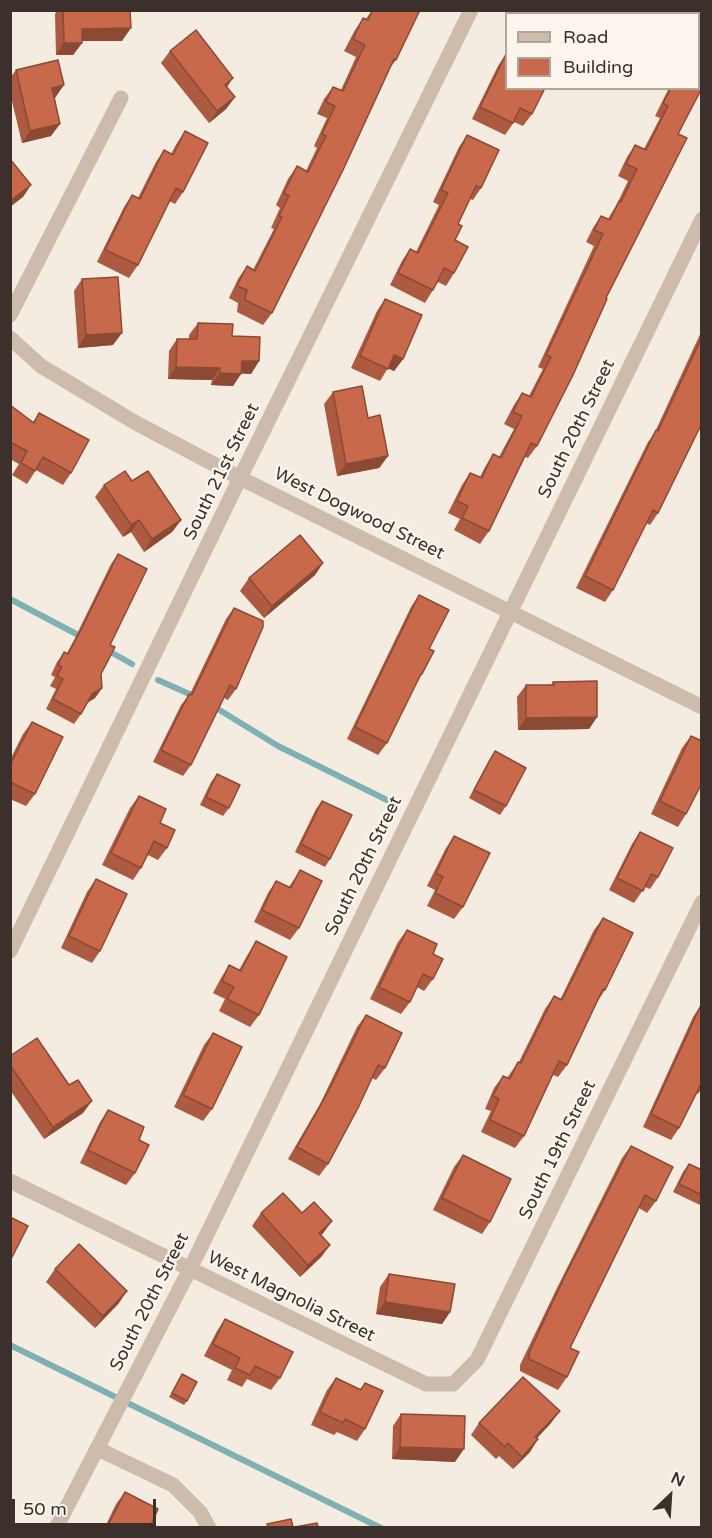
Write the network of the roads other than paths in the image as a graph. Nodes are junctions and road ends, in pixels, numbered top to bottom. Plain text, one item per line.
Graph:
1 (471, 10) edge
2 (121, 98) dead end
3 (702, 219) edge
4 (10, 315) edge
5 (10, 338) edge
6 (240, 478) junction
7 (509, 611) junction
8 (702, 707) edge
9 (702, 902) edge
10 (10, 951) edge
11 (10, 1181) edge
12 (190, 1269) junction
13 (426, 1384) joint
14 (98, 1449) junction
15 (56, 1527) edge
16 (209, 1527) edge

1 - 6 street, South 21st Street
2 - 4 street
3 - 7 street, South 20th Street
5 - 6 street, West Dogwood Street
6 - 7 street, West Dogwood Street
6 - 10 street, South 21st Street
7 - 8 street, West Dogwood Street
7 - 12 street, South 20th Street
9 - 13 street, South 19th Street
11 - 12 street, West Magnolia Street
12 - 13 street, West Magnolia Street
12 - 14 street, South 20th Street
14 - 15 street, South 20th Street
14 - 16 street

